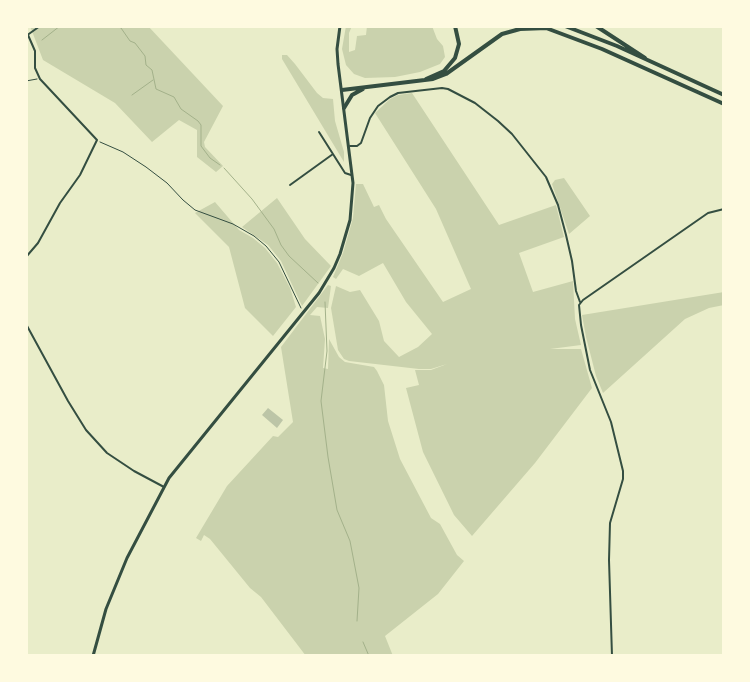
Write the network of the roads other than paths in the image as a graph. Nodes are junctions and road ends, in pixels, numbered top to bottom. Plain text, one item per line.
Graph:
1 (40, 26) edge
2 (340, 26) edge
3 (455, 26) edge
4 (542, 26) edge
5 (565, 26) edge
6 (596, 26) edge
7 (547, 28) junction
8 (27, 35) edge
9 (650, 62) junction
10 (420, 81) junction
11 (365, 88) junction
12 (342, 90) junction
13 (724, 95) edge
14 (724, 104) edge
15 (344, 108) junction
16 (319, 132) dead end
17 (350, 146) junction
18 (333, 154) junction
19 (353, 175) junction
20 (290, 185) dead end
21 (724, 209) edge
22 (26, 258) edge
23 (580, 302) junction
24 (26, 324) edge
25 (164, 487) junction
26 (93, 656) edge
27 (612, 656) edge

1 - 8 street
2 - 12 main road
3 - 10 highway
4 - 7 highway
5 - 9 highway
6 - 9 highway
7 - 10 highway
7 - 14 highway
8 - 22 street
9 - 13 highway
10 - 11 highway
11 - 12 highway
11 - 15 highway
12 - 15 main road
15 - 17 main road
16 - 18 street
17 - 19 main road
17 - 23 street
18 - 19 street
18 - 20 street
19 - 25 main road
21 - 23 street
23 - 27 street
24 - 25 street
25 - 26 main road

